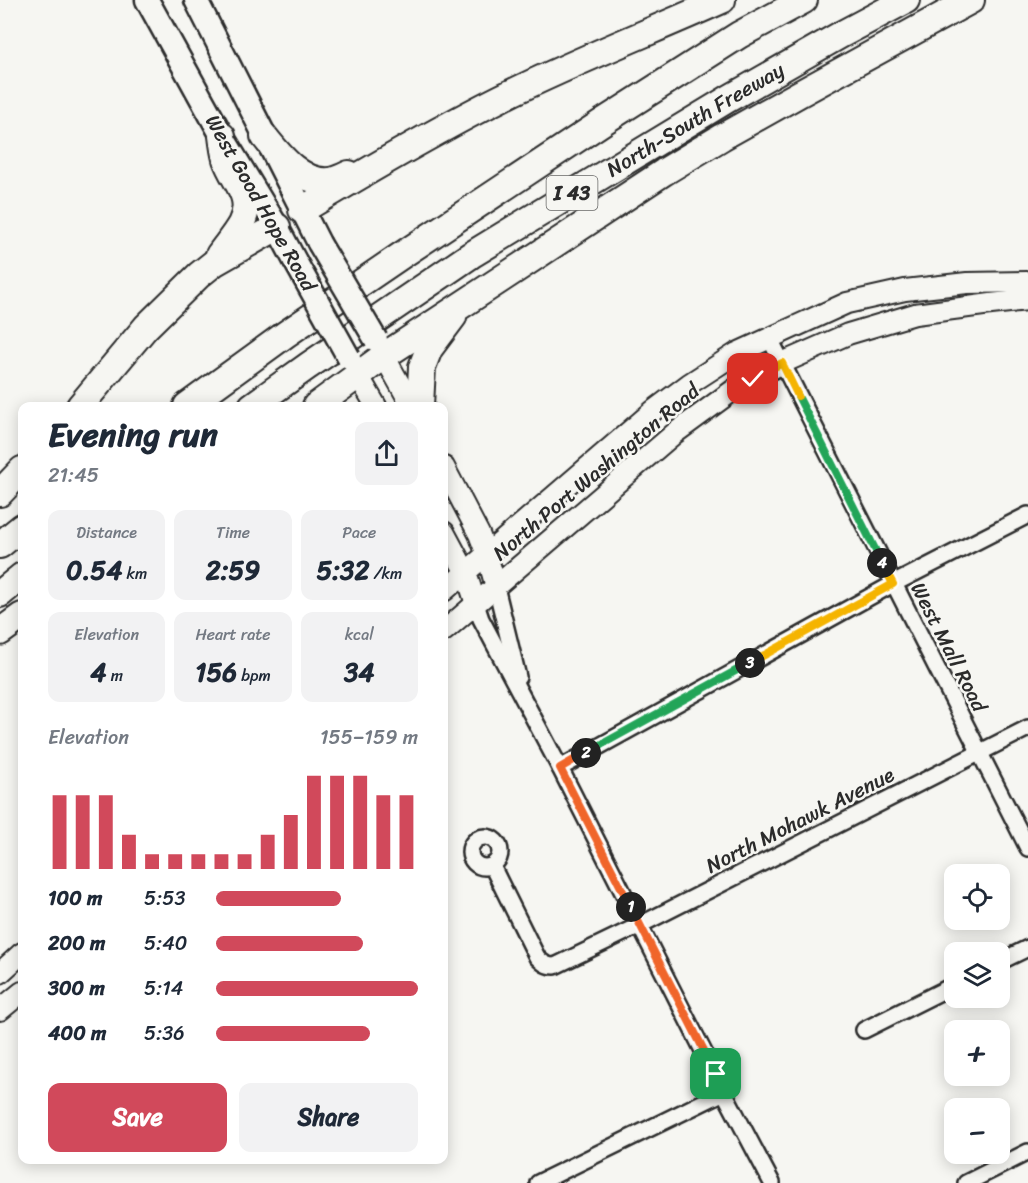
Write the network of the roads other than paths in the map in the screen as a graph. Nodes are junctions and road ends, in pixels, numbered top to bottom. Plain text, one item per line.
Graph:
1 (147, 0) edge
2 (196, 0) edge
3 (722, 0) edge
4 (804, 0) edge
5 (906, 0) edge
6 (971, 0) edge
7 (222, 136) junction
8 (264, 136) junction
9 (380, 164) junction
10 (302, 210) junction
11 (277, 226) junction
12 (214, 263) junction
13 (1028, 282) edge
14 (468, 300) junction
15 (1028, 300) edge
16 (768, 338) junction
17 (380, 348) junction
18 (782, 363) junction
19 (354, 367) junction
20 (83, 402) edge
21 (192, 402) edge
22 (258, 402) edge
23 (320, 402) edge
24 (374, 402) edge
25 (409, 402) edge
26 (420, 402) edge
27 (604, 454) junction
28 (18, 474) edge
29 (448, 474) edge
30 (624, 477) junction
31 (0, 493) edge
32 (557, 495) junction
33 (1028, 515) edge
34 (575, 519) junction
35 (18, 531) edge
36 (448, 539) edge
37 (0, 545) edge
38 (487, 555) junction
39 (466, 573) junction
40 (18, 579) edge
41 (893, 584) junction
42 (496, 587) junction
43 (448, 588) edge
44 (0, 594) edge
45 (476, 603) junction
46 (18, 619) edge
47 (448, 628) edge
48 (0, 632) edge
49 (524, 701) junction
50 (1028, 728) edge
51 (980, 753) junction
52 (560, 768) junction
53 (1028, 848) edge
54 (492, 866) dead end
55 (640, 925) junction
56 (1028, 948) edge
57 (18, 957) edge
58 (1010, 957) edge
59 (0, 973) edge
60 (944, 990) edge
61 (18, 995) edge
62 (0, 1010) edge
63 (864, 1030) dead end
64 (724, 1092) junction
65 (1028, 1152) edge
66 (538, 1183) edge
67 (772, 1183) edge
68 (966, 1183) edge

1 - 7 main road, West Good Hope Road
2 - 8 main road, West Good Hope Road
3 - 9 highway
4 - 21 highway, I 43
5 - 22 highway, North-South Freeway / I 43
6 - 14 highway
7 - 11 main road, West Good Hope Road
7 - 12 highway
8 - 9 highway
8 - 10 main road, West Good Hope Road
9 - 10 highway
10 - 11 main road
10 - 17 main road, West Good Hope Road, bridge
11 - 12 highway
11 - 19 main road, West Good Hope Road, bridge
12 - 20 highway
13 - 16 main road, North Port Washington Road
14 - 17 highway
14 - 26 highway
15 - 18 main road, North Port Washington Road
16 - 18 street, West Mall Road
16 - 27 main road, North Port Washington Road
17 - 19 highway
17 - 25 main road, West Good Hope Road
18 - 30 main road, North Port Washington Road
18 - 41 street, West Mall Road
19 - 23 highway
19 - 24 main road, West Good Hope Road
27 - 30 main road
27 - 32 main road, North Port Washington Road
28 - 31 highway
29 - 38 main road
30 - 34 main road, North Port Washington Road
32 - 34 main road
32 - 38 main road, North Port Washington Road
33 - 41 street
34 - 42 main road, North Port Washington Road
35 - 37 highway
36 - 39 main road
38 - 39 main road, North Port Washington Road
38 - 42 main road
39 - 43 main road, North Port Washington Road
39 - 45 main road
40 - 44 highway
41 - 51 street, West Mall Road
41 - 52 street
42 - 45 main road, North Port Washington Road
42 - 49 street
45 - 47 main road, North Port Washington Road
45 - 49 street
46 - 48 highway
49 - 52 street
50 - 51 street, North Mohawk Avenue
51 - 53 street, West Mall Road
51 - 55 street, North Mohawk Avenue
52 - 55 street
54 - 55 street, North Mohawk Avenue
55 - 64 street
56 - 58 street
57 - 59 main road
60 - 63 street
61 - 62 main road
64 - 66 street
64 - 67 street
65 - 68 street

